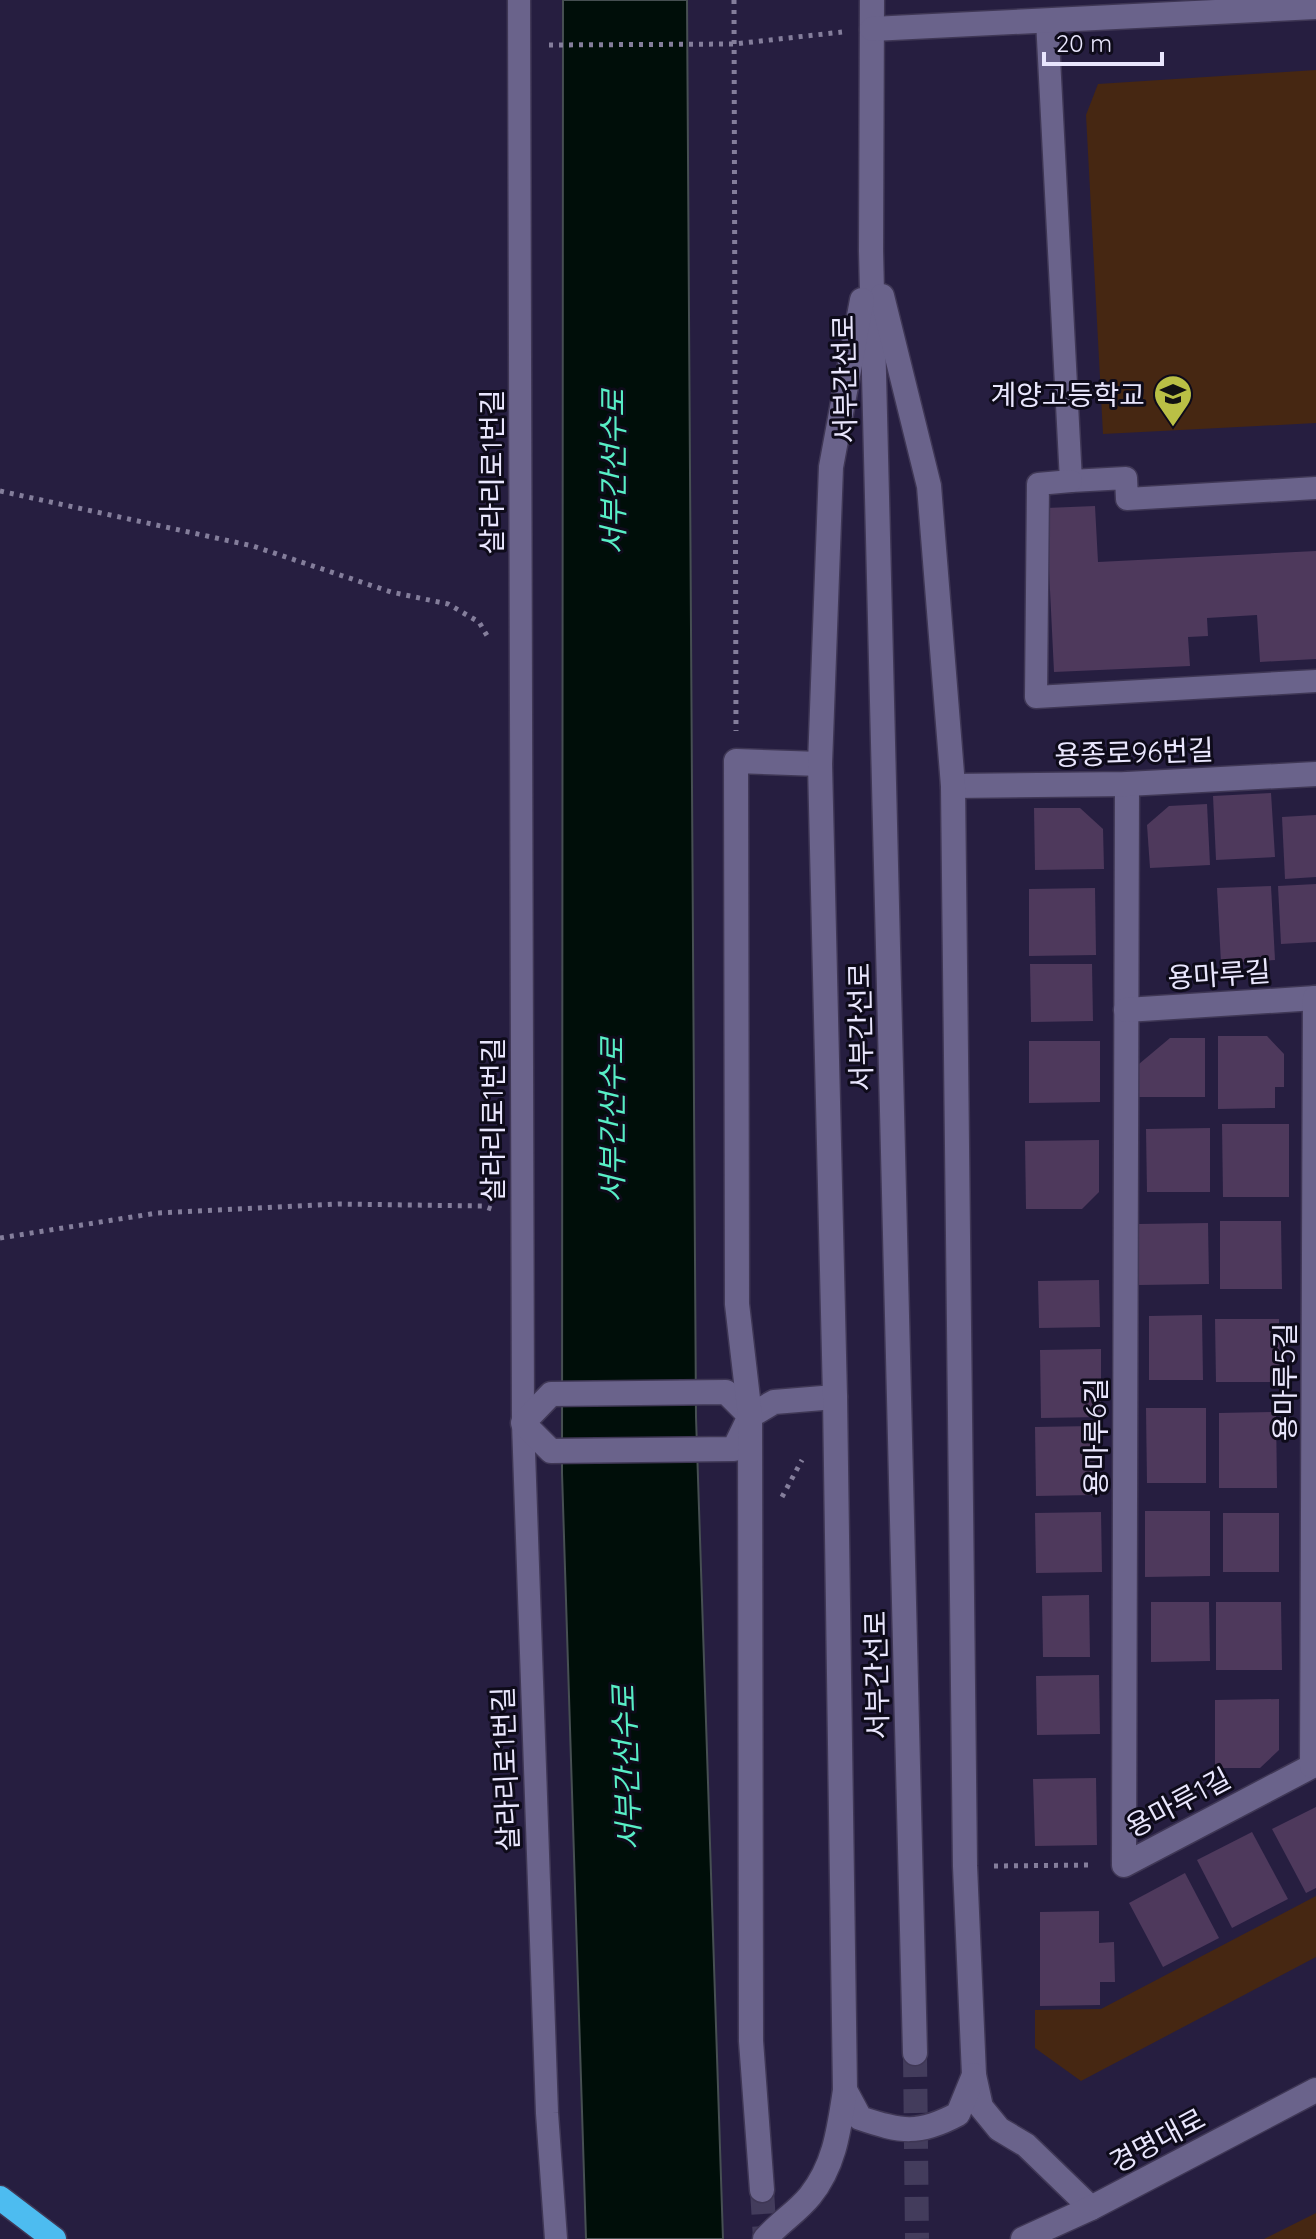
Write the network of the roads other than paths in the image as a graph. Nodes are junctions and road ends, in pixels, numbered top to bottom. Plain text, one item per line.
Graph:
1 (519, 0) edge
2 (872, 0) edge
3 (1316, 7) edge
4 (1047, 20) junction
5 (872, 29) junction
6 (871, 251) junction
7 (1071, 481) junction
8 (1316, 488) edge
9 (1316, 681) edge
10 (820, 764) junction
11 (1316, 774) edge
12 (1127, 784) junction
13 (953, 786) junction
14 (1316, 998) edge
15 (1126, 1010) junction
16 (835, 1397) junction
17 (750, 1416) junction
18 (523, 1423) junction
19 (1314, 1765) edge
20 (1124, 1865) joint
21 (915, 2053) tunnel mouth
22 (974, 2075) junction
23 (845, 2090) junction
24 (1316, 2090) edge
25 (762, 2190) tunnel mouth
26 (0, 2198) edge
27 (1091, 2208) junction
28 (54, 2239) edge
29 (556, 2239) edge
30 (765, 2239) edge
31 (1023, 2239) edge
32 (1069, 2239) edge

1 - 18 lane, 살라리로1번길
2 - 5 street, 서부간선로
3 - 4 street
4 - 5 street
4 - 7 lane
5 - 6 street, 서부간선로
6 - 10 street
6 - 13 street
6 - 21 street, 서부간선로
7 - 8 lane
7 - 9 lane
10 - 16 street
10 - 17 street
11 - 12 street, 용종로96번길
12 - 13 street, 용종로96번길
12 - 15 street, 용마루6길
13 - 22 street
14 - 15 street, 용마루길
14 - 19 street, 용마루5길
15 - 20 street, 용마루6길
16 - 17 street
16 - 23 street
17 - 18 street
17 - 18 street
17 - 25 street
18 - 29 lane, 살라리로1번길
19 - 20 street, 용마루1길
22 - 23 street
22 - 27 street
23 - 30 street
24 - 27 street, 경명대로
26 - 28 highway
27 - 31 street, 경명대로
27 - 32 street

